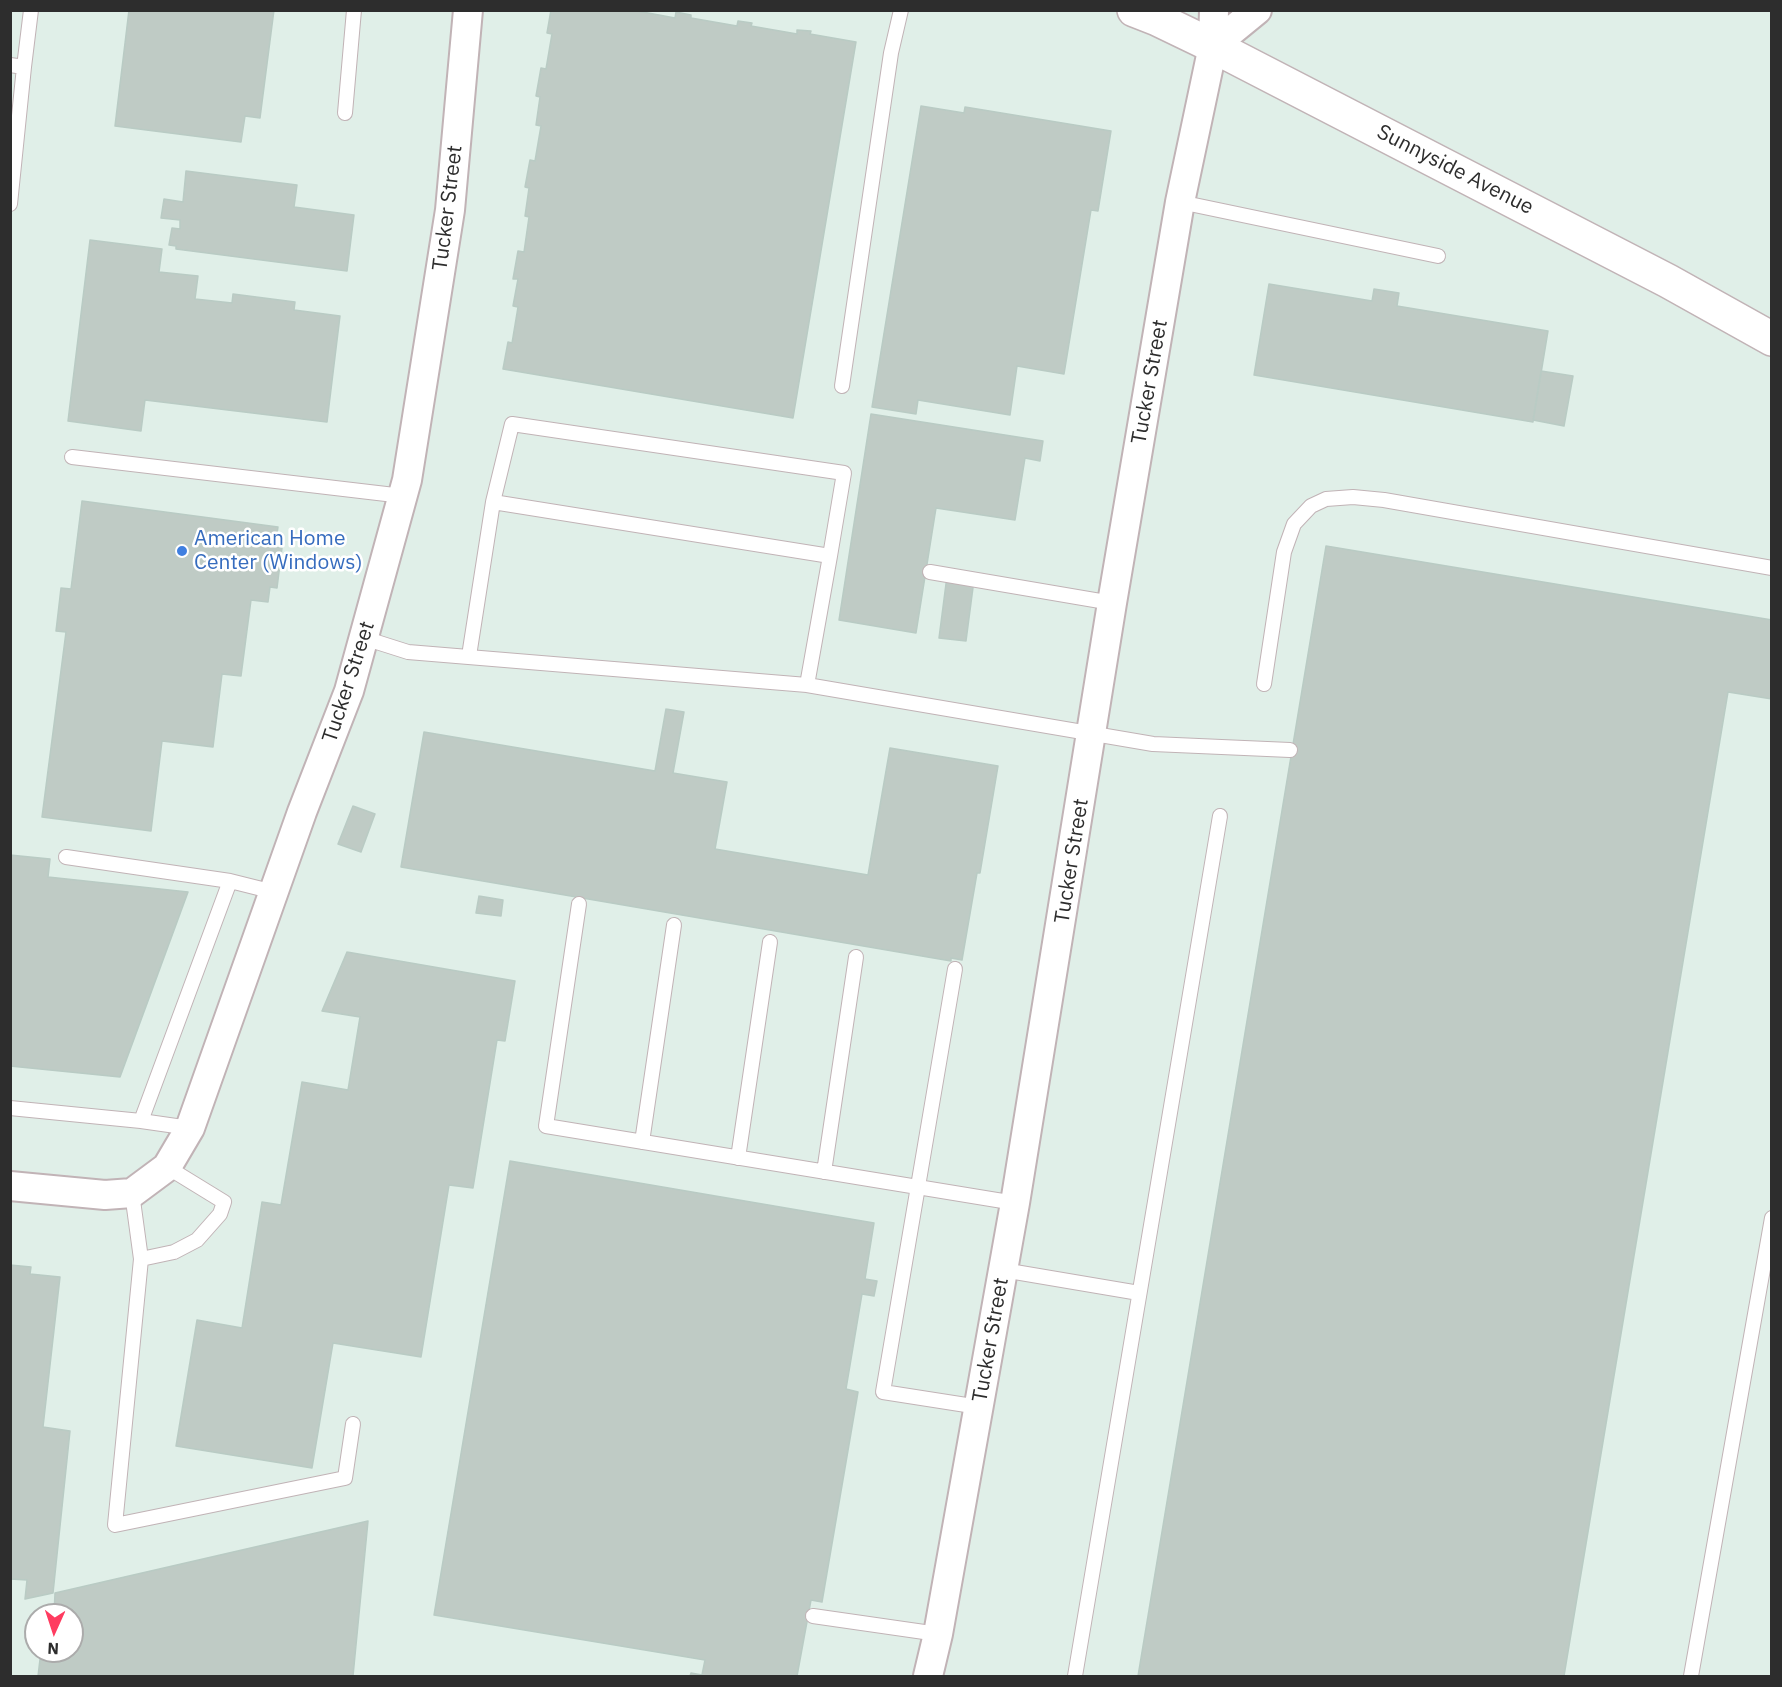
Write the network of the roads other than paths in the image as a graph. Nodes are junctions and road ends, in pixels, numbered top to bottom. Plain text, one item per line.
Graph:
1 (31, 10) edge
2 (354, 10) edge
3 (468, 10) edge
4 (901, 10) edge
5 (1134, 10) edge
6 (1214, 10) edge
7 (1257, 10) edge
8 (1213, 46) junction
9 (17, 66) edge
10 (345, 113) dead end
11 (1180, 202) junction
12 (10, 204) edge
13 (1438, 256) dead end
14 (1772, 339) edge
15 (842, 386) dead end
16 (72, 457) dead end
17 (403, 496) junction
18 (493, 502) junction
19 (830, 556) junction
20 (1772, 568) edge
21 (930, 572) dead end
22 (1112, 603) junction
23 (364, 638) junction
24 (469, 656) junction
25 (1264, 684) dead end
26 (807, 685) junction
27 (1092, 733) junction
28 (1290, 750) dead end
29 (1220, 816) dead end
30 (66, 857) dead end
31 (230, 880) junction
32 (274, 892) junction
33 (579, 904) dead end
34 (674, 925) dead end
35 (770, 942) dead end
36 (856, 957) dead end
37 (955, 969) dead end
38 (10, 1108) edge
39 (141, 1121) junction
40 (190, 1128) junction
41 (642, 1142) junction
42 (738, 1158) junction
43 (167, 1167) junction
44 (824, 1172) junction
45 (10, 1186) edge
46 (918, 1188) junction
47 (132, 1193) junction
48 (1015, 1203) junction
49 (1772, 1218) edge
50 (141, 1259) junction
51 (1003, 1270) junction
52 (1139, 1293) junction
53 (979, 1407) junction
54 (353, 1424) dead end
55 (813, 1617) dead end
56 (938, 1634) junction
57 (928, 1677) edge
58 (1075, 1677) edge
59 (1691, 1677) edge

1 - 9 lane
2 - 10 lane
3 - 17 street, Tucker Street
4 - 15 lane
5 - 8 street, Sunnyside Avenue
6 - 8 street, Tucker Street
7 - 8 street
8 - 11 street, Tucker Street
8 - 14 street, Sunnyside Avenue
9 - 12 lane
11 - 13 lane
11 - 22 street, Tucker Street
16 - 17 lane
17 - 23 street, Tucker Street
18 - 19 lane
18 - 19 lane
18 - 24 lane
19 - 26 lane
20 - 25 lane
21 - 22 lane
22 - 27 street, Tucker Street
23 - 24 lane
23 - 32 street, Tucker Street
24 - 26 lane
26 - 27 lane
27 - 28 lane
27 - 48 street, Tucker Street
29 - 52 lane
30 - 31 lane
31 - 32 lane
31 - 39 lane
32 - 40 street, Tucker Street
33 - 41 lane
34 - 41 lane
35 - 42 lane
36 - 44 lane
37 - 46 lane
38 - 39 lane
39 - 40 lane
40 - 43 street, Tucker Street
41 - 42 lane
42 - 44 lane
43 - 47 street, Tucker Street
43 - 50 lane
44 - 46 lane
45 - 47 street
46 - 48 lane
46 - 53 lane
47 - 50 lane
48 - 51 street, Tucker Street
49 - 59 lane
50 - 54 lane
51 - 52 lane
51 - 53 street, Tucker Street
52 - 58 lane
53 - 56 street, Tucker Street
55 - 56 lane
56 - 57 street, Tucker Street

